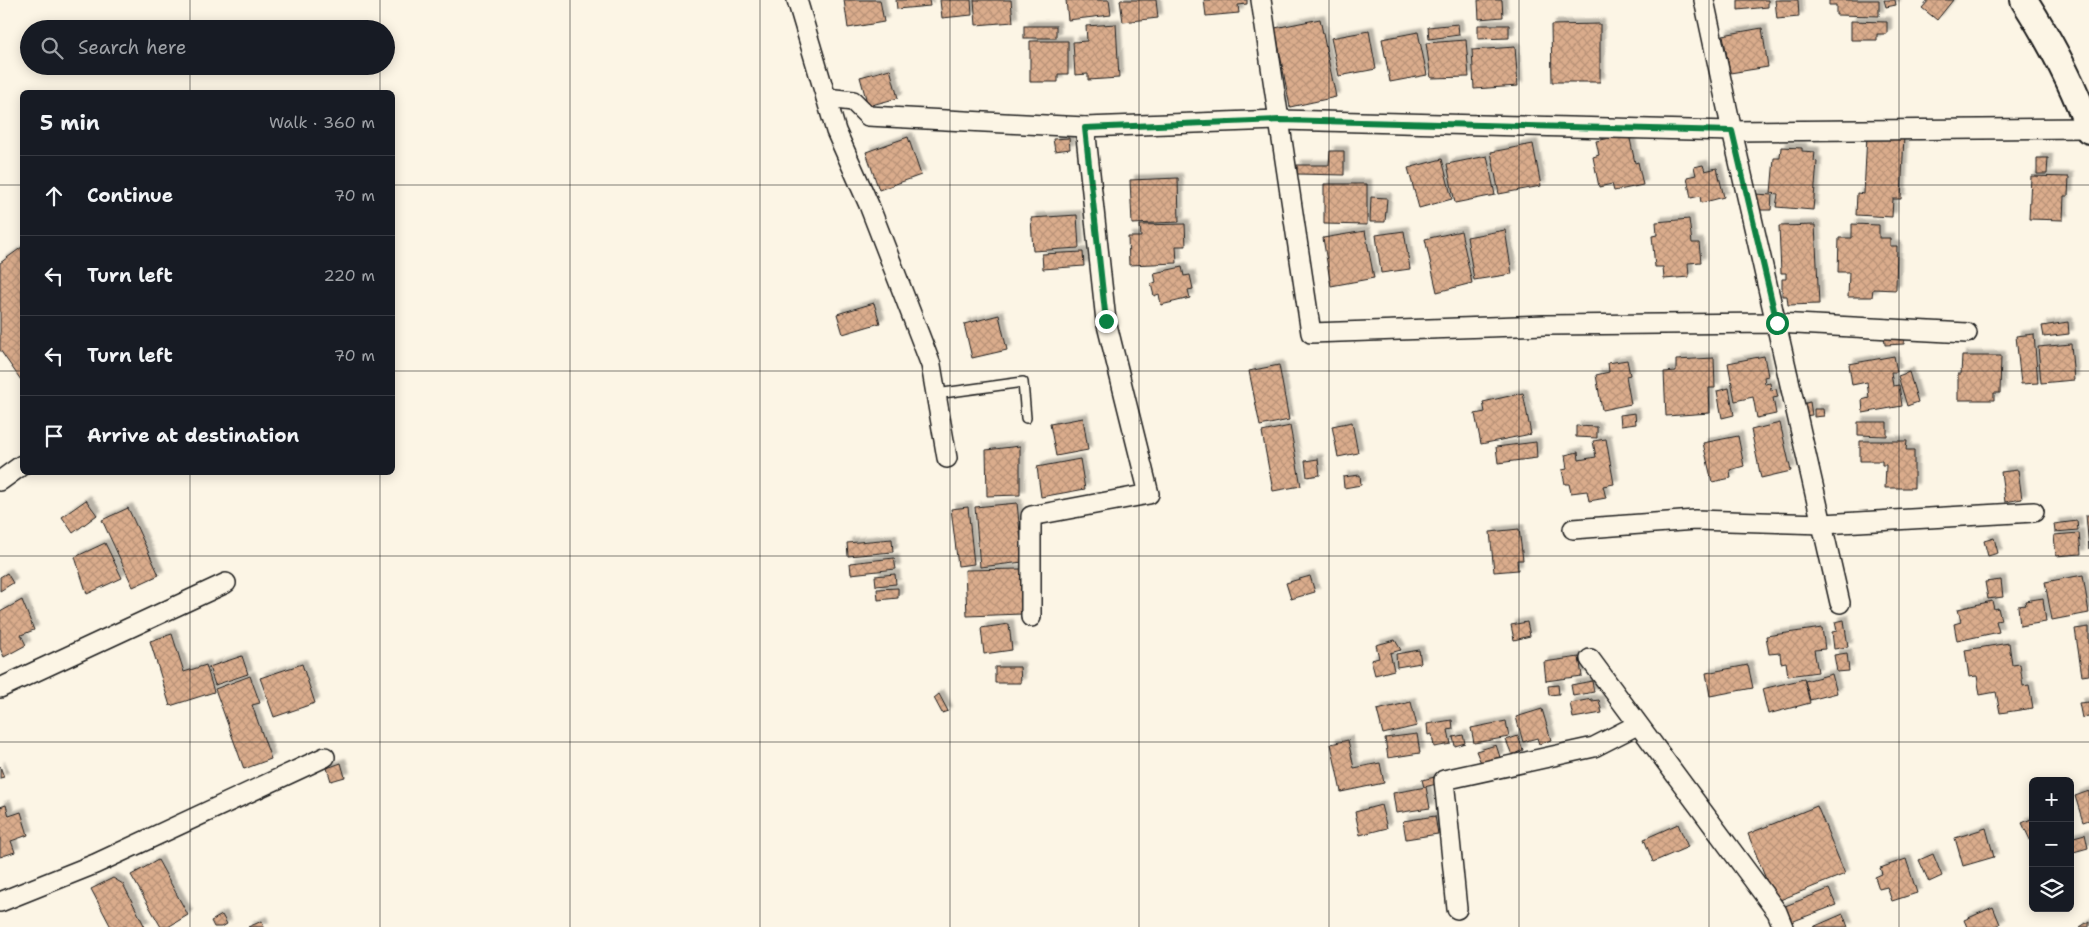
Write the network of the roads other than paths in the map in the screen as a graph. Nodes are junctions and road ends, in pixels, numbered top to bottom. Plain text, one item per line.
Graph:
1 (797, 0) edge
2 (1261, 0) edge
3 (1704, 0) edge
4 (2024, 0) edge
5 (826, 98) junction
6 (1280, 120) junction
7 (1085, 128) junction
8 (2089, 129) edge
9 (1732, 131) junction
10 (1777, 323) junction
11 (1967, 333) dead end
12 (936, 394) junction
13 (1026, 418) dead end
14 (947, 458) dead end
15 (20, 466) edge
16 (0, 481) edge
17 (2034, 512) dead end
18 (1823, 524) junction
19 (1573, 529) dead end
20 (226, 583) dead end
21 (1840, 603) dead end
22 (1031, 617) dead end
23 (1590, 659) dead end
24 (0, 688) edge
25 (1638, 725) junction
26 (325, 757) dead end
27 (0, 902) edge
28 (1456, 909) dead end
29 (1783, 927) edge

1 - 5 street
2 - 6 street
3 - 9 street
4 - 8 street
5 - 7 street
5 - 12 street
6 - 7 street
6 - 9 street
6 - 10 street
7 - 22 street
8 - 9 street
9 - 10 street
10 - 11 street
10 - 18 street
12 - 13 lane
12 - 14 street
15 - 16 street
17 - 18 street
18 - 19 street
18 - 21 street
20 - 24 street
23 - 25 street
25 - 28 street
25 - 29 street
26 - 27 street

